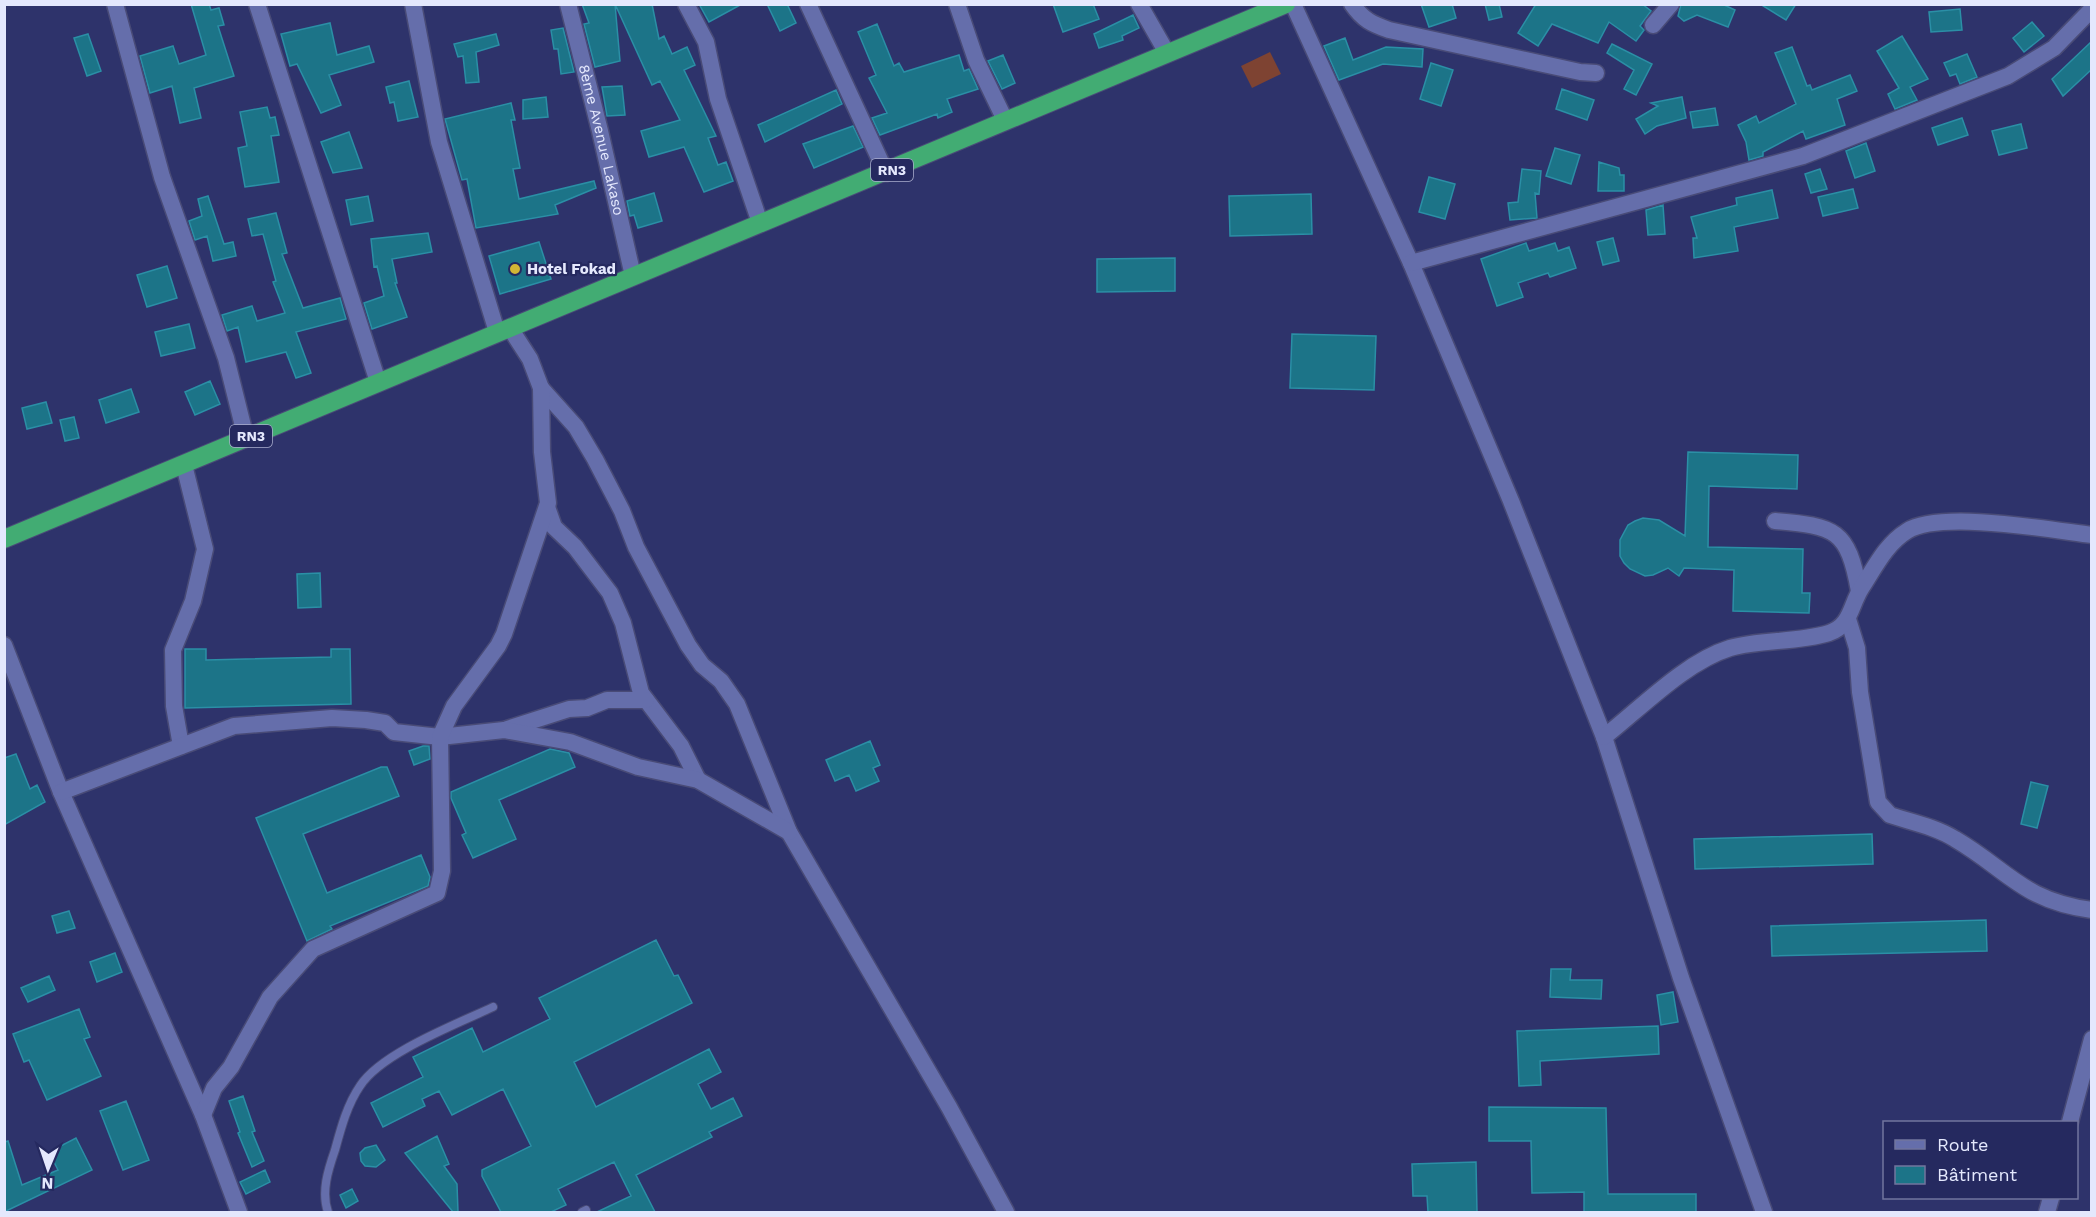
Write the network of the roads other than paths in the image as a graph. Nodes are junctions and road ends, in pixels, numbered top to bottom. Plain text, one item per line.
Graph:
1 (115, 4) edge
2 (257, 4) edge
3 (413, 4) edge
4 (568, 4) edge
5 (686, 4) edge
6 (808, 4) edge
7 (957, 4) edge
8 (1138, 4) edge
9 (1293, 4) edge
10 (1352, 4) edge
11 (1671, 4) edge
12 (1276, 7) edge
13 (2091, 9) edge
14 (1653, 25) dead end
15 (1167, 53) junction
16 (1596, 72) dead end
17 (1005, 120) junction
18 (886, 173) junction
19 (760, 224) junction
20 (1411, 263) junction
21 (633, 276) junction
22 (503, 330) junction
23 (378, 382) junction
24 (541, 388) junction
25 (246, 438) junction
26 (184, 465) junction
27 (547, 507) junction
28 (1776, 521) dead end
29 (2091, 535) edge
30 (4, 539) edge
31 (1859, 591) junction
32 (1848, 619) junction
33 (4, 645) edge
34 (645, 700) junction
35 (504, 730) junction
36 (440, 737) junction
37 (1604, 737) junction
38 (182, 746) junction
39 (698, 780) junction
40 (61, 792) junction
41 (789, 832) junction
42 (2091, 910) edge
43 (493, 1007) dead end
44 (2091, 1039) edge
45 (202, 1114) junction
46 (2070, 1121) edge
47 (239, 1212) edge
48 (325, 1212) edge
49 (1006, 1212) edge
50 (1764, 1212) edge

1 - 25 street
2 - 23 street
3 - 22 street
4 - 21 street, 8ème Avenue Lakaso
5 - 19 street
6 - 18 street
7 - 17 street
8 - 15 street
9 - 20 street
10 - 16 street
11 - 14 street
12 - 15 highway, RN3
13 - 20 street
15 - 17 highway, RN3
17 - 18 highway, RN3
18 - 19 highway, RN3
19 - 21 highway, RN3
20 - 37 street
21 - 22 highway, RN3
22 - 23 highway, RN3
22 - 24 street
23 - 25 highway, RN3
24 - 27 street
24 - 41 street
25 - 26 highway, RN3
26 - 30 highway, RN3
26 - 38 street
27 - 34 street
27 - 36 street
28 - 31 street
29 - 31 street
31 - 32 street
32 - 37 street
32 - 42 street
33 - 40 street
34 - 35 street
34 - 39 street
35 - 36 street
35 - 39 street
36 - 38 street
36 - 45 street
37 - 50 street
38 - 40 street
39 - 41 street
40 - 45 street
41 - 49 street
43 - 48 lane
44 - 46 street
45 - 47 street

